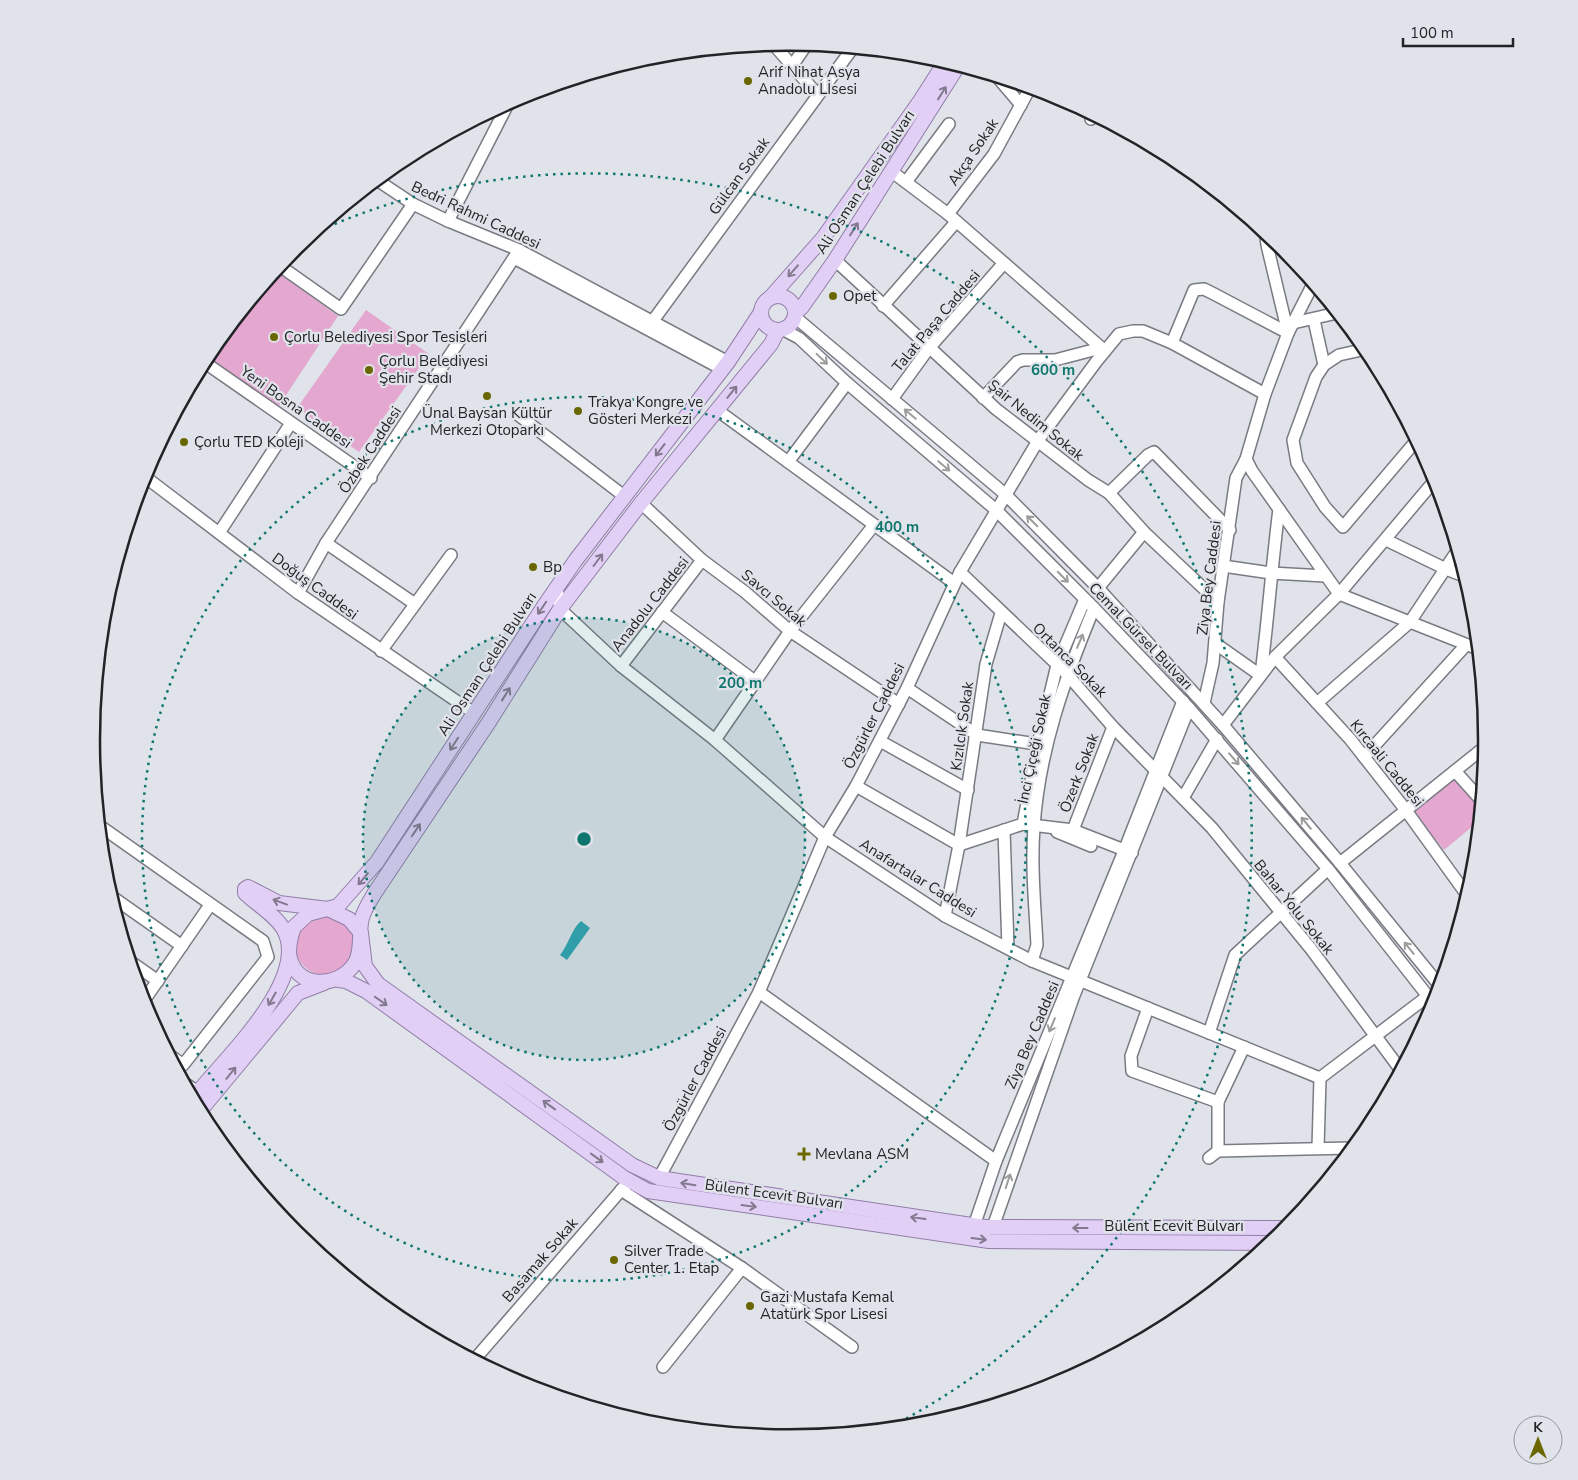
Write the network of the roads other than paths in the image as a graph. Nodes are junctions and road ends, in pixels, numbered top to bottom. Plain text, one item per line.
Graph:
1 (779, 51) edge
2 (802, 52) edge
3 (848, 54) edge
4 (792, 66) junction
5 (941, 68) edge
6 (954, 72) edge
7 (1005, 87) edge
8 (817, 94) junction
9 (1027, 94) edge
10 (1021, 105) junction
11 (503, 114) edge
12 (949, 124) dead end
13 (891, 171) junction
14 (906, 182) junction
15 (383, 184) edge
16 (413, 204) junction
17 (952, 218) junction
18 (448, 221) junction
19 (1266, 244) edge
20 (516, 254) junction
21 (835, 260) junction
22 (1004, 263) junction
23 (286, 270) edge
24 (561, 278) junction
25 (1310, 290) edge
26 (770, 298) junction
27 (883, 306) junction
28 (761, 312) junction
29 (795, 314) junction
30 (1330, 315) edge
31 (1314, 320) junction
32 (652, 322) junction
33 (1291, 328) junction
34 (781, 330) junction
35 (1172, 343) junction
36 (929, 348) junction
37 (1103, 350) junction
38 (1358, 351) edge
39 (725, 365) junction
40 (1324, 365) junction
41 (210, 366) edge
42 (847, 383) junction
43 (1265, 394) junction
44 (983, 398) junction
45 (892, 399) junction
46 (717, 410) junction
47 (517, 414) dead end
48 (291, 423) junction
49 (1037, 442) junction
50 (1412, 445) edge
51 (1246, 459) junction
52 (788, 462) junction
53 (371, 478) junction
54 (151, 481) edge
55 (1429, 488) edge
56 (1109, 493) junction
57 (1005, 494) junction
58 (624, 496) junction
59 (641, 503) junction
60 (1279, 509) junction
61 (996, 510) junction
62 (874, 525) junction
63 (1230, 530) junction
64 (1144, 532) junction
65 (219, 533) junction
66 (1386, 540) junction
67 (326, 543) junction
68 (451, 555) dead end
69 (1453, 558) edge
70 (702, 560) junction
71 (1223, 566) junction
72 (1446, 570) junction
73 (960, 572) junction
74 (1271, 573) junction
75 (1457, 574) edge
76 (1325, 576) junction
77 (954, 584) junction
78 (557, 588) junction
79 (1098, 588) junction
80 (298, 592) junction
81 (1339, 594) junction
82 (1085, 599) junction
83 (1218, 602) junction
84 (415, 604) junction
85 (1094, 608) junction
86 (560, 609) junction
87 (662, 612) junction
88 (1001, 613) junction
89 (1410, 622) junction
90 (790, 631) junction
91 (1216, 644) junction
92 (1466, 645) junction
93 (1472, 647) edge
94 (381, 651) junction
95 (1275, 657) junction
96 (1057, 665) junction
97 (621, 666) junction
98 (1066, 673) junction
99 (1260, 675) junction
100 (756, 682) junction
101 (907, 688) junction
102 (1204, 703) junction
103 (1317, 703) junction
104 (899, 704) junction
105 (1186, 705) junction
106 (474, 713) junction
107 (1223, 725) junction
108 (1113, 727) junction
109 (977, 735) junction
110 (715, 740) junction
111 (1217, 740) junction
112 (880, 741) junction
113 (1042, 745) junction
114 (1477, 753) edge
115 (1364, 757) junction
116 (1455, 771) junction
117 (1160, 773) junction
118 (856, 786) junction
119 (968, 790) junction
120 (1475, 794) edge
121 (1183, 798) junction
122 (1407, 811) junction
123 (1029, 824) junction
124 (106, 830) edge
125 (1004, 830) junction
126 (1073, 830) junction
127 (825, 837) junction
128 (959, 845) junction
129 (1127, 855) junction
130 (1340, 862) junction
131 (1328, 869) junction
132 (1462, 887) edge
133 (120, 902) edge
134 (210, 904) junction
135 (328, 909) junction
136 (1280, 912) junction
137 (945, 916) junction
138 (360, 933) junction
139 (182, 946) junction
140 (1008, 948) junction
141 (289, 954) junction
142 (1032, 961) junction
143 (139, 968) edge
144 (1076, 979) junction
145 (1434, 979) edge
146 (158, 980) junction
147 (338, 980) junction
148 (324, 983) junction
149 (759, 992) junction
150 (149, 993) edge
151 (1428, 996) edge
152 (1425, 1004) edge
153 (1148, 1008) junction
154 (1209, 1032) junction
155 (1377, 1036) junction
156 (1244, 1047) junction
157 (1397, 1063) edge
158 (182, 1064) edge
159 (1320, 1078) junction
160 (198, 1093) edge
161 (1218, 1102) junction
162 (205, 1105) edge
163 (1318, 1148) junction
164 (1343, 1148) edge
165 (996, 1160) junction
166 (659, 1178) junction
167 (625, 1185) junction
168 (974, 1226) junction
169 (993, 1227) junction
170 (1275, 1228) edge
171 (1259, 1243) edge
172 (742, 1268) junction
173 (852, 1347) dead end
174 (478, 1355) edge
175 (663, 1367) dead end

1 - 4 street
2 - 4 street
3 - 8 street, Gülcan Sokak
4 - 8 street
5 -> 26 main road, Ali Osman Çelebi Bulvarı
13 -> 6 main road, Ali Osman Çelebi Bulvarı
7 - 10 street
8 - 32 street, Gülcan Sokak
9 - 10 street, Akça Sokak
10 - 17 street, Akça Sokak
11 - 18 street
12 - 14 street
13 - 14 street
21 -> 13 main road, Ali Osman Çelebi Bulvarı
14 - 17 street
15 - 16 street, Bedri Rahmi Caddesi
16 - 18 street, Bedri Rahmi Caddesi
16 - 23 street
17 - 22 street
17 - 27 street, Akça Sokak
18 - 20 street, Bedri Rahmi Caddesi
19 - 33 street
20 - 24 street, Bedri Rahmi Caddesi
20 - 53 street, Özbek Caddesi
21 - 27 street, Şair Nedim Sokak
21 - 29 main road, Ali Osman Çelebi Bulvarı
22 - 36 street, Talat Paşa Caddesi
22 - 37 street
24 - 32 street, Bedri Rahmi Caddesi
24 - 39 street, Bedri Rahmi Caddesi
25 - 33 street, Ziya Bey Caddesi
26 - 28 main road
26 - 29 main road
27 - 36 street, Şair Nedim Sokak
28 - 34 main road
28 - 39 main road, Ali Osman Çelebi Bulvarı
29 - 34 main road
29 - 45 street, Cemal Gürsel Bulvarı
30 - 31 street
31 - 33 street
31 - 40 street
32 - 39 street, Bedri Rahmi Caddesi
33 - 35 street
33 - 43 street, Ziya Bey Caddesi
34 -> 42 street, Cemal Gürsel Bulvarı
46 -> 34 main road
35 - 37 street, Özgürler Caddesi
35 - 43 street, Özgürler Caddesi
36 - 44 street, Şair Nedim Sokak
36 - 45 street, Talat Paşa Caddesi
37 - 44 street
37 - 49 street, Özgürler Caddesi
38 - 40 street
39 -> 58 main road, Ali Osman Çelebi Bulvarı
40 - 50 street
41 - 48 street, Yeni Bosna Caddesi
42 - 52 street
42 -> 61 street, Cemal Gürsel Bulvarı
43 - 51 street, Ziya Bey Caddesi
44 - 49 street, Şair Nedim Sokak
57 -> 45 street, Cemal Gürsel Bulvarı
46 - 52 street
46 - 59 main road
47 - 58 street
48 - 53 street, Yeni Bosna Caddesi
48 - 65 street
49 - 56 street, Şair Nedim Sokak
49 - 57 street, Özgürler Caddesi
51 - 60 street
51 - 63 street, Ziya Bey Caddesi
52 - 62 street
53 - 67 street, Özbek Caddesi
54 - 65 street, Doğuş Caddesi
55 - 66 street
56 - 63 street
56 - 64 street, Şair Nedim Sokak
57 - 61 street, Özgürler Caddesi
79 -> 57 street, Cemal Gürsel Bulvarı
58 - 78 main road, Ali Osman Çelebi Bulvarı
59 - 70 street, Savcı Sokak
86 -> 59 main road
60 - 74 street
60 - 76 street
61 - 73 street, Özgürler Caddesi
61 -> 82 street, Cemal Gürsel Bulvarı
62 - 77 street
62 - 90 street
63 - 71 street, Ziya Bey Caddesi
64 - 79 street
64 - 83 street, Şair Nedim Sokak
65 - 80 street, Doğuş Caddesi
66 - 72 street
66 - 81 street
67 - 80 street, Özbek Caddesi
67 - 84 street
68 - 84 street
69 - 72 street
70 - 87 street, Anadolu Caddesi
70 - 90 street, Savcı Sokak
71 - 74 street
71 - 83 street, Ziya Bey Caddesi
72 - 75 street
72 - 89 street
73 - 77 street, Özgürler Caddesi
73 - 88 street, Ortanca Sokak
74 - 76 street
74 - 99 street
76 - 81 street
77 - 101 street, Özgürler Caddesi
78 - 86 street
78 -> 106 main road, Ali Osman Çelebi Bulvarı
79 - 102 street, Cemal Gürsel Bulvarı
80 - 94 street, Doğuş Caddesi
81 - 89 street
81 - 95 street
82 - 85 street, Cemal Gürsel Bulvarı
82 - 96 street, İnci Çiçeği Sokak
83 - 91 street, Ziya Bey Caddesi
84 - 94 street
98 -> 85 street, İnci Çiçeği Sokak
85 - 105 street, Cemal Gürsel Bulvarı
86 - 97 street, Anafartalar Caddesi
138 -> 86 main road
87 - 97 street, Anadolu Caddesi
87 - 100 street
88 - 96 street, Ortanca Sokak
88 - 109 street, Kızılcık Sokak
89 - 92 street
89 - 103 street
90 - 100 street
90 - 104 street, Savcı Sokak
91 - 99 street
91 - 102 street, Ziya Bey Caddesi
92 - 93 street
92 - 115 street
94 - 106 street, Doğuş Caddesi
95 - 99 street
95 - 103 street, Kırcaali Caddesi
96 - 98 street, Ortanca Sokak
96 - 113 street, İnci Çiçeği Sokak
97 - 110 street, Anafartalar Caddesi
98 - 108 street, Ortanca Sokak
98 - 113 street, İnci Çiçeği Sokak
99 - 107 street
100 - 110 street
101 - 104 street, Özgürler Caddesi
101 - 109 street
102 - 107 street, Cemal Gürsel Bulvarı
103 - 115 street, Kırcaali Caddesi
104 - 112 street, Özgürler Caddesi
105 - 111 street, Cemal Gürsel Bulvarı
105 - 117 street, Ziya Bey Caddesi
106 -> 135 main road, Ali Osman Çelebi Bulvarı
130 -> 107 street, Cemal Gürsel Bulvarı
108 - 117 street, Ortanca Sokak
108 - 126 street, Özerk Sokak
109 - 113 street
109 - 119 street, Kızılcık Sokak
110 - 127 street, Anafartalar Caddesi
111 - 121 street
111 -> 131 street, Cemal Gürsel Bulvarı
112 - 118 street, Özgürler Caddesi
112 - 119 street
113 - 123 street, İnci Çiçeği Sokak
114 - 116 street
115 - 122 street, Kırcaali Caddesi
116 - 120 street
116 - 122 street
117 - 121 street, Bahar Yolu Sokak
117 - 129 street, Ziya Bey Caddesi
118 - 127 street, Özgürler Caddesi
118 - 128 street
119 - 128 street, Kızılcık Sokak
121 - 136 street, Bahar Yolu Sokak
122 - 130 street
122 - 132 street, Kırcaali Caddesi
123 - 125 street
123 - 126 street
123 - 129 street
123 - 142 street, İnci Çiçeği Sokak
124 - 134 street
125 - 128 street
125 - 140 street
126 - 129 street
127 - 137 street, Anafartalar Caddesi
127 - 149 street, Özgürler Caddesi
128 - 137 street, Kızılcık Sokak
129 - 144 street, Ziya Bey Caddesi
145 -> 130 street, Cemal Gürsel Bulvarı
131 - 136 street
131 - 151 street, Cemal Gürsel Bulvarı
133 - 139 street
134 - 139 street
134 - 158 street
135 - 138 main road
135 - 141 main road
135 -> 141 main road
136 - 154 street
136 - 155 street, Bahar Yolu Sokak
137 - 140 street, Anafartalar Caddesi
138 - 147 main road
166 -> 138 main road
139 - 146 street
140 - 142 street, Anafartalar Caddesi
141 - 148 main road
141 -> 160 main road
142 - 144 street, Anafartalar Caddesi
143 - 146 street
144 - 153 street, Anafartalar Caddesi
144 -> 165 street, Ziya Bey Caddesi
169 -> 144 street, Ziya Bey Caddesi
146 - 150 street
147 - 148 main road
147 -> 167 main road, Bülent Ecevit Bulvarı
162 -> 148 main road
149 - 165 street
149 - 166 street, Özgürler Caddesi
152 - 155 street
153 - 154 street, Anafartalar Caddesi
153 - 161 street
154 - 156 street, Anafartalar Caddesi
155 - 157 street, Bahar Yolu Sokak
155 - 159 street
156 - 159 street, Anafartalar Caddesi
156 - 161 street
159 - 163 street
161 - 163 street
163 - 164 street
165 - 168 street, Ziya Bey Caddesi
168 -> 166 main road
167 -> 171 main road, Bülent Ecevit Bulvarı
167 - 172 street
167 - 174 street, Basamak Sokak
168 - 169 main road
170 -> 169 main road
172 - 173 street
172 - 175 street

